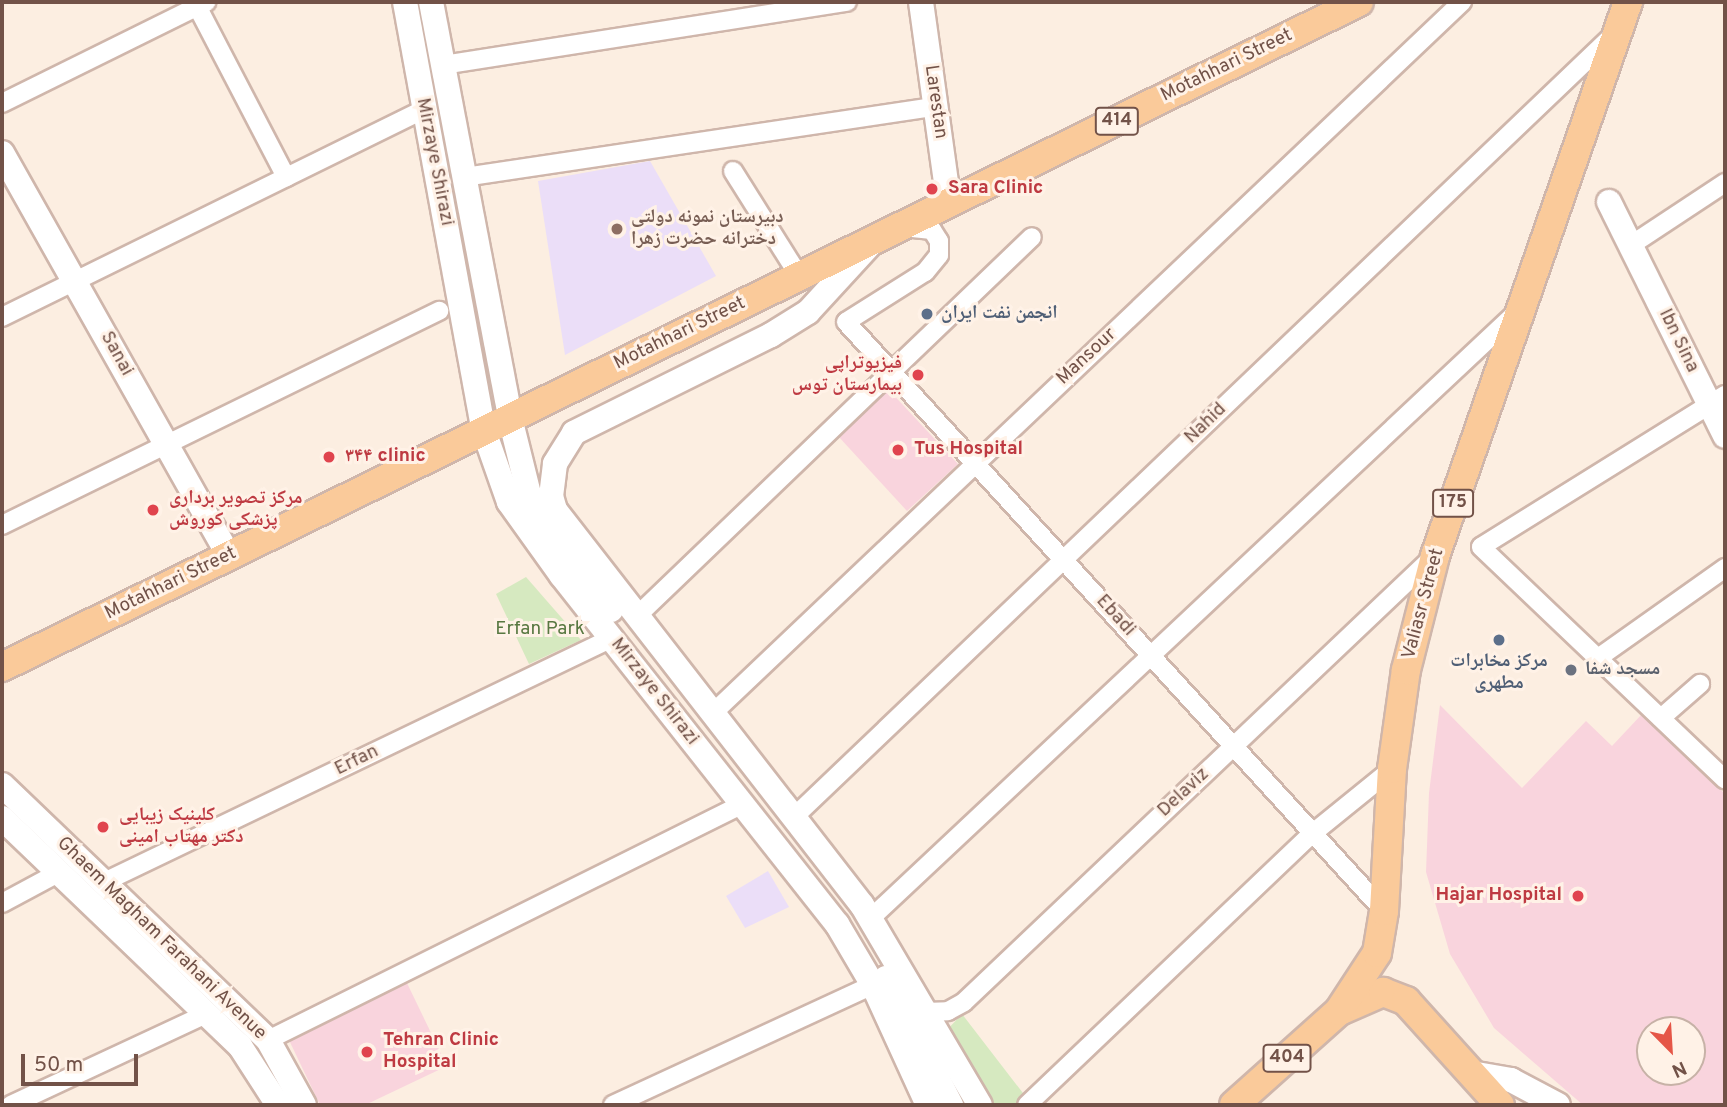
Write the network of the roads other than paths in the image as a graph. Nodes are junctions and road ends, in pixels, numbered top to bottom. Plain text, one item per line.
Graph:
1 (405, 2) edge
2 (431, 2) edge
3 (847, 2) edge
4 (921, 2) edge
5 (1359, 2) edge
6 (1462, 2) edge
7 (202, 4) edge
8 (171, 10) edge
9 (1625, 10) edge
10 (443, 65) junction
11 (2, 103) edge
12 (935, 107) junction
13 (424, 109) junction
14 (2, 153) edge
15 (733, 171) dead end
16 (286, 177) junction
17 (464, 177) junction
18 (1725, 183) edge
19 (1609, 202) dead end
20 (948, 203) junction
21 (899, 228) junction
22 (1032, 237) dead end
23 (874, 240) junction
24 (1631, 245) junction
25 (799, 276) junction
26 (74, 281) junction
27 (1522, 308) junction
28 (439, 312) dead end
29 (2, 317) edge
30 (891, 371) junction
31 (1718, 400) edge
32 (510, 418) junction
33 (484, 431) junction
34 (1725, 436) edge
35 (165, 443) junction
36 (975, 463) junction
37 (2, 525) edge
38 (229, 556) junction
39 (1435, 556) junction
40 (1063, 560) junction
41 (1725, 568) edge
42 (637, 616) junction
43 (612, 638) junction
44 (1151, 656) junction
45 (1598, 658) junction
46 (2, 667) edge
47 (1700, 684) dead end
48 (713, 713) junction
49 (1661, 718) junction
50 (1234, 746) junction
51 (1392, 769) junction
52 (1725, 779) edge
53 (2, 785) edge
54 (743, 804) junction
55 (794, 817) junction
56 (2, 818) edge
57 (1313, 833) junction
58 (58, 873) junction
59 (102, 883) junction
60 (2, 903) edge
61 (1384, 911) junction
62 (870, 919) junction
63 (873, 985) junction
64 (1339, 1011) junction
65 (925, 1012) junction
66 (206, 1014) junction
67 (268, 1040) junction
68 (1471, 1073) junction
69 (11, 1105) edge
70 (278, 1105) edge
71 (303, 1105) edge
72 (613, 1105) edge
73 (928, 1105) edge
74 (951, 1105) edge
75 (980, 1105) edge
76 (1027, 1105) edge
77 (1234, 1105) edge
78 (1500, 1105) edge
79 (1558, 1105) edge

1 - 13 main road, Mirzaye Shirazi
2 - 10 main road, Mirzaye Shirazi
3 - 10 street
4 - 12 main road, Larestan
5 - 20 main road, Motahhari Street / 414
6 - 36 street, Mansour
7 - 8 street
7 - 16 street
8 - 11 street
9 - 27 main road, Valiasr Street / 175
9 - 40 street, Nahid
10 - 17 main road, Mirzaye Shirazi
12 - 17 street
12 - 20 main road, Larestan
13 - 16 street
13 - 33 main road, Mirzaye Shirazi
14 - 26 main road, Sanai
15 - 25 street
16 - 26 street
17 - 32 main road, Mirzaye Shirazi
18 - 24 street
19 - 24 main road, Ibn Sina
20 - 21 main road, Motahhari Street / 414
21 - 23 main road, Motahhari Street / 414
21 - 30 street, Ebadi
22 - 30 street
23 - 25 main road, Motahhari Street / 414
23 - 42 main road, Mirzaye Shirazi
24 - 31 main road, Ibn Sina
25 - 32 main road, Motahhari Street / 414
26 - 29 street
26 - 35 main road, Sanai
27 - 39 main road, Valiasr Street / 175
27 - 44 street
28 - 35 street
30 - 36 street, Ebadi
30 - 42 street
31 - 34 main road, Ibn Sina
31 - 45 street
32 - 33 main road, Motahhari Street / 414
32 - 74 main road, Mirzaye Shirazi
33 - 38 main road, Motahhari Street / 414
33 - 43 main road, Mirzaye Shirazi
35 - 37 street
35 - 38 main road, Sanai
36 - 40 street, Ebadi
36 - 48 street, Mansour
38 - 46 main road, Motahhari Street / 414
39 - 50 street, Delaviz
39 - 51 main road, Valiasr Street / 175
40 - 44 street, Ebadi
40 - 55 street, Nahid
41 - 45 street
42 - 48 main road, Mirzaye Shirazi
43 - 54 main road, Mirzaye Shirazi
43 - 59 street, Erfan
44 - 50 street, Ebadi
44 - 62 street
45 - 49 street
47 - 49 street
48 - 55 main road, Mirzaye Shirazi
49 - 52 street
50 - 57 street, Ebadi
50 - 65 street, Delaviz
51 - 57 street
51 - 61 main road, Valiasr Street / 175
53 - 59 main road, Ghaem Magham Farahani Avenue
54 - 63 main road, Mirzaye Shirazi
54 - 67 street
55 - 62 main road, Mirzaye Shirazi
56 - 58 main road, Ghaem Magham Farahani Avenue
57 - 61 street, Ebadi
57 - 76 street
58 - 60 street
58 - 66 main road, Ghaem Magham Farahani Avenue
59 - 67 main road, Ghaem Magham Farahani Avenue
61 - 64 main road, Valiasr Street / 175
62 - 65 main road, Mirzaye Shirazi
63 - 72 street
63 - 73 main road, Mirzaye Shirazi
64 - 68 main road
64 - 77 main road, 404
65 - 75 main road, Mirzaye Shirazi
66 - 69 street
66 - 70 main road, Ghaem Magham Farahani Avenue
67 - 71 main road, Ghaem Magham Farahani Avenue
68 - 78 main road
68 - 79 main road

